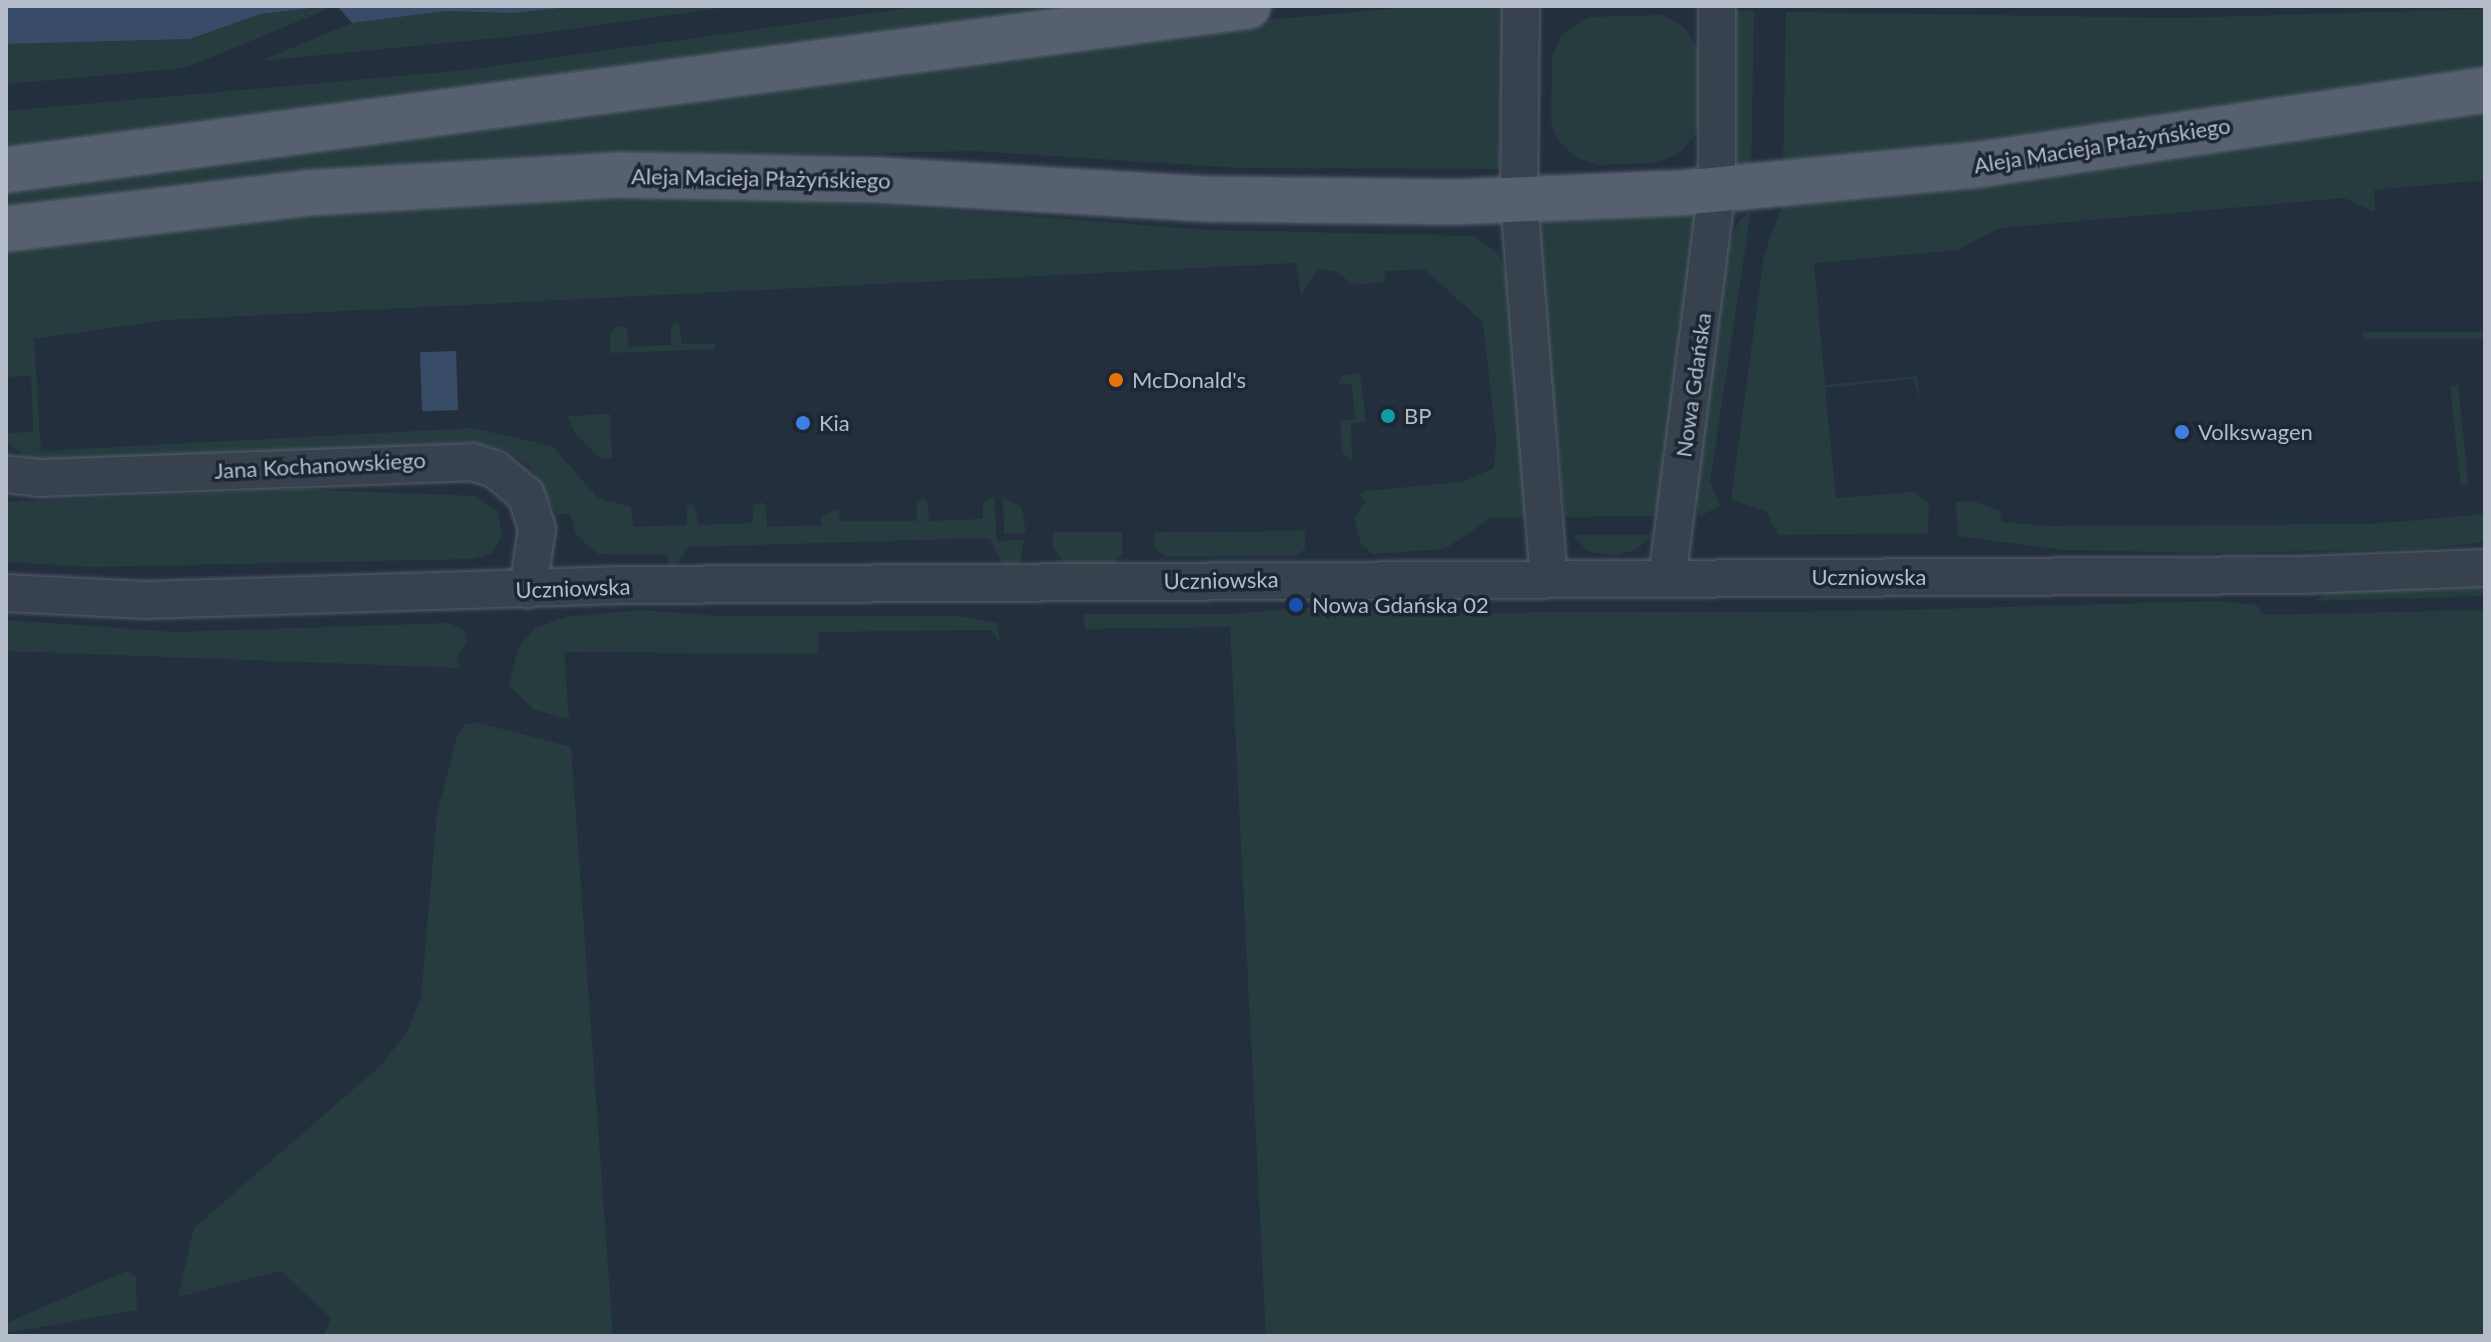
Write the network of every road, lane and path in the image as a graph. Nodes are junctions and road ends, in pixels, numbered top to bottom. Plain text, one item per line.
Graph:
1 (1248, 6) edge
2 (1521, 6) edge
3 (1717, 6) edge
4 (2485, 90) edge
5 (6, 170) edge
6 (1717, 191) junction
7 (1519, 200) junction
8 (6, 229) edge
9 (6, 474) edge
10 (2485, 568) edge
11 (1549, 579) junction
12 (1667, 579) junction
13 (528, 589) junction
14 (6, 593) edge

1 - 5 main road
2 - 7 street
3 - 6 street
4 - 6 main road, Aleja Macieja Płażyńskiego
6 - 7 main road, Aleja Macieja Płażyńskiego
6 - 12 street, Nowa Gdańska
7 - 8 main road, Aleja Macieja Płażyńskiego
7 - 11 street
9 - 13 street, Jana Kochanowskiego
10 - 12 street, Uczniowska
11 - 12 street, Uczniowska
11 - 13 street, Uczniowska
13 - 14 street, Uczniowska

